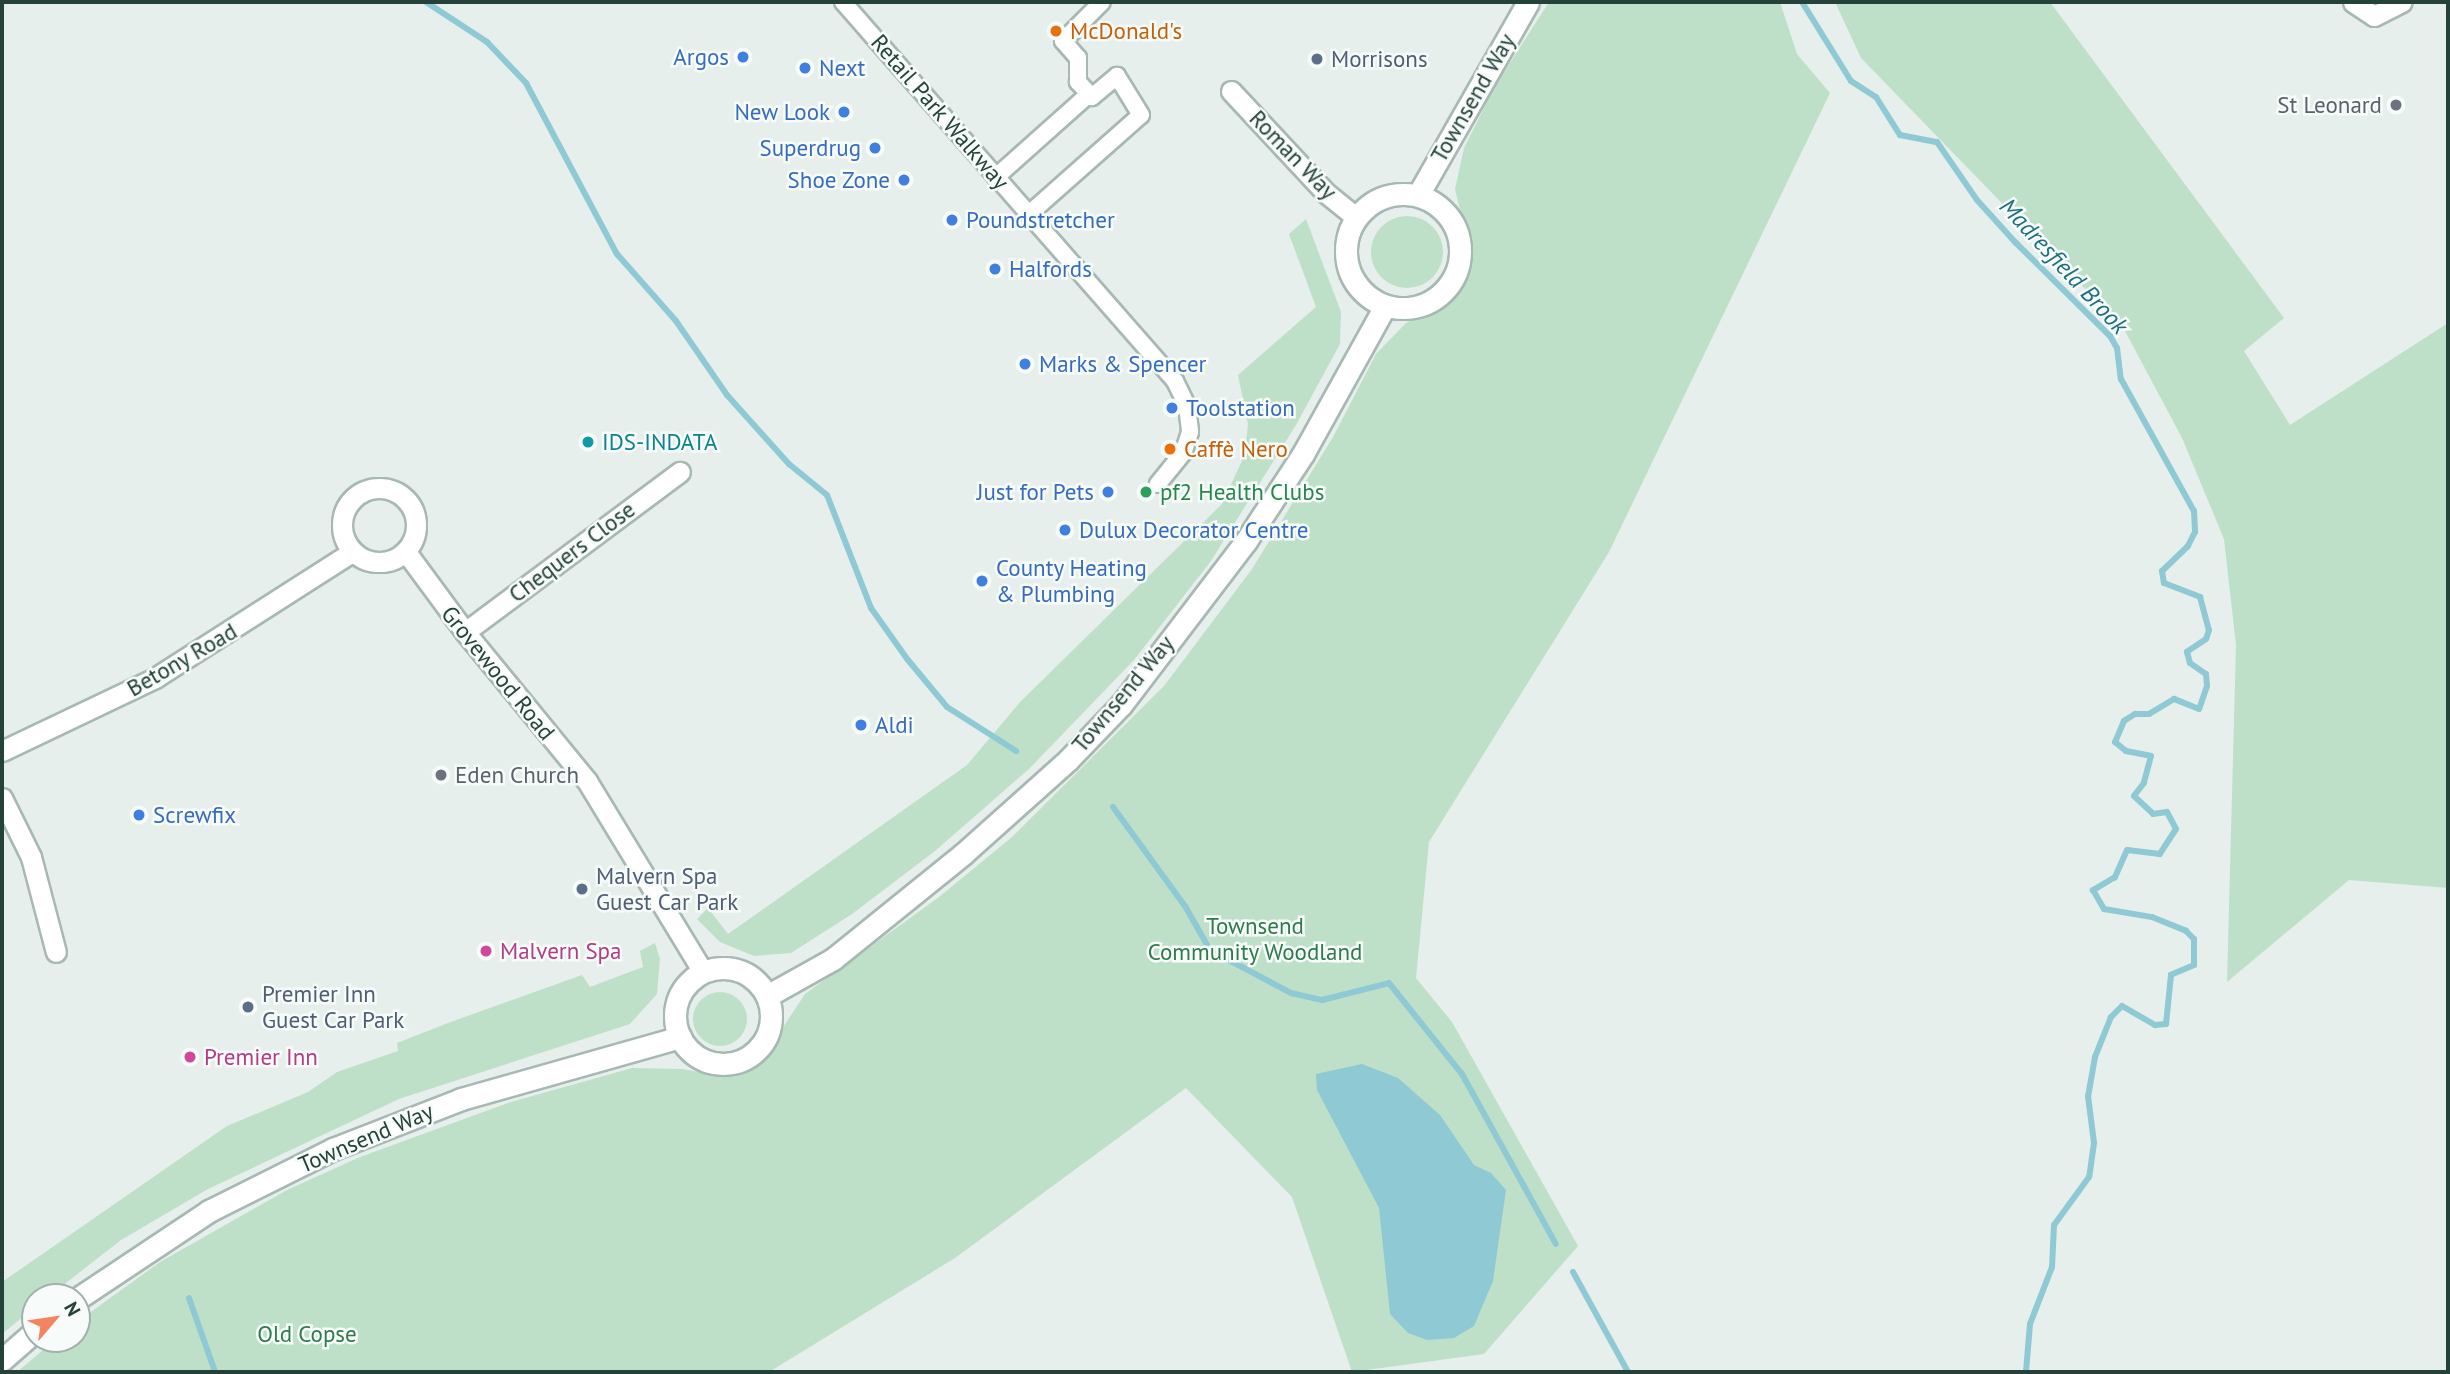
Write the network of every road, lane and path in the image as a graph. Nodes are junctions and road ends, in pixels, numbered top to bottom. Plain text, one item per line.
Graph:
1 (843, 2) edge
2 (1102, 2) edge
3 (1528, 2) edge
4 (2353, 2) edge
5 (2402, 2) edge
6 (1231, 91) dead end
7 (1088, 94) junction
8 (996, 177) junction
9 (1418, 195) junction
10 (1029, 214) junction
11 (1356, 217) junction
12 (1385, 306) junction
13 (680, 472) dead end
14 (1158, 484) dead end
15 (352, 552) junction
16 (406, 552) junction
17 (465, 632) junction
18 (2, 751) edge
19 (2, 798) edge
20 (56, 952) dead end
21 (702, 970) junction
22 (767, 996) junction
23 (680, 1037) junction
24 (91, 1289) edge
25 (21, 1343) edge
26 (2, 1360) edge

1 - 8 street, Retail Park Walkway
2 - 7 street
3 - 9 main road, Townsend Way
4 - 5 street
6 - 11 street, Roman Way
7 - 8 street
7 - 10 street
8 - 10 street, Retail Park Walkway
9 - 11 main road
9 - 12 main road
10 - 14 street, Retail Park Walkway
11 - 12 main road
12 - 22 main road, Townsend Way
13 - 17 street, Chequers Close
15 - 16 street
15 - 16 street
15 - 18 street, Betony Road
16 - 17 street, Grovewood Road
17 - 21 street, Grovewood Road
19 - 20 street
21 - 22 main road
21 - 23 main road
22 - 23 main road
23 - 24 main road, Townsend Way
25 - 26 main road

